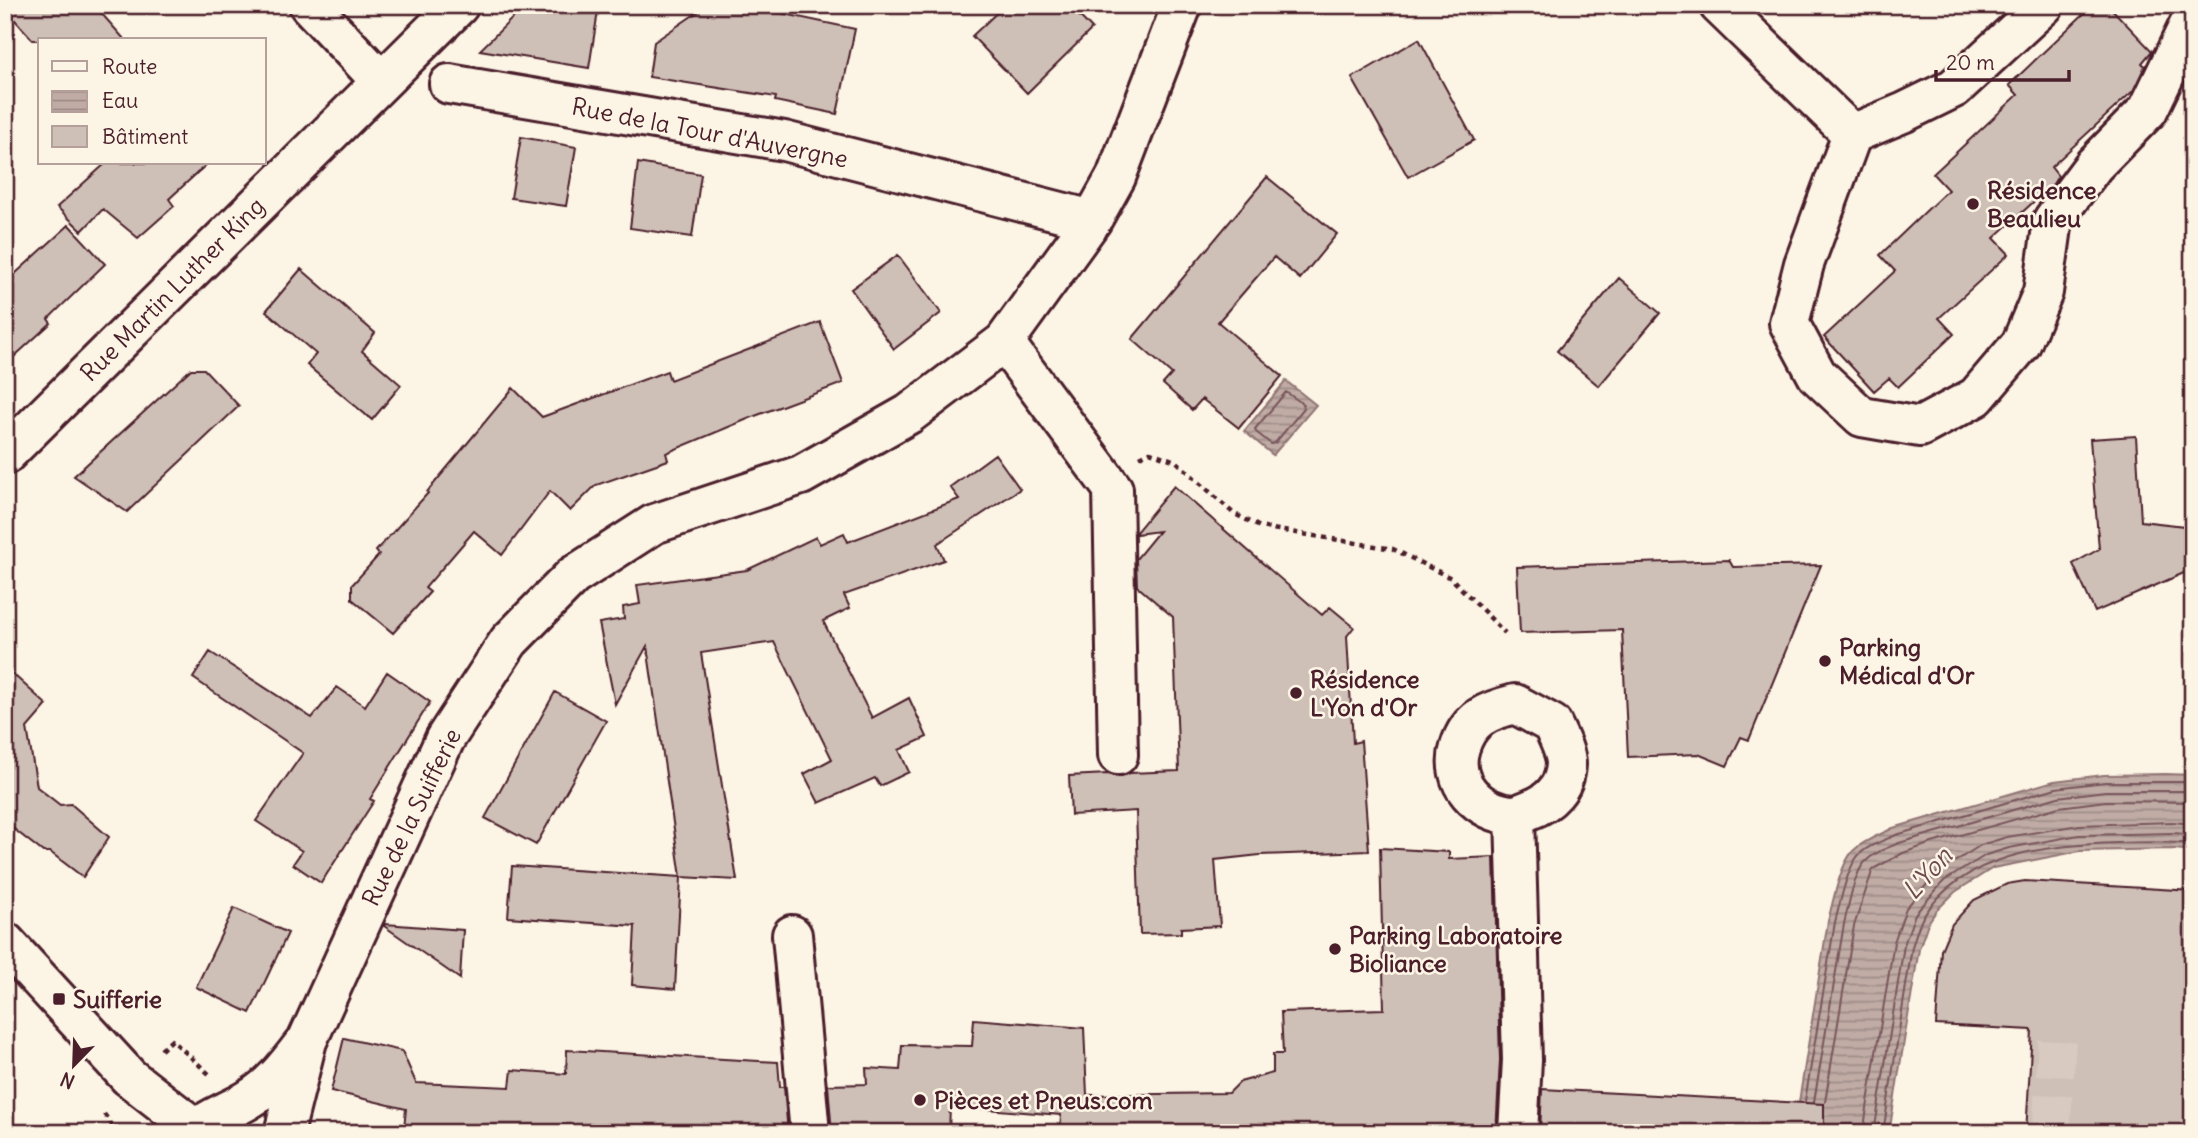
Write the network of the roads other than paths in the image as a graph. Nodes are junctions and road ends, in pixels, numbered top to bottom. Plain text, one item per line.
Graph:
1 (309, 5) edge
2 (459, 5) edge
3 (1182, 5) edge
4 (1719, 5) edge
5 (2044, 5) edge
6 (2186, 14) edge
7 (380, 81) junction
8 (449, 84) dead end
9 (1852, 134) junction
10 (1092, 220) junction
11 (1004, 342) junction
12 (5, 455) edge
13 (1118, 755) dead end
14 (1515, 816) dead end
15 (792, 935) dead end
16 (5, 942) edge
17 (307, 1041) junction
18 (187, 1132) edge
19 (284, 1133) edge
20 (810, 1133) edge
21 (1518, 1133) edge

1 - 7 street
2 - 7 street, Rue Martin Luther King
3 - 10 street, Rue de la Suifferie
4 - 9 street
5 - 9 street
6 - 9 street
7 - 12 street, Rue Martin Luther King
8 - 10 street, Rue de la Tour d'Auvergne
10 - 11 street, Rue de la Suifferie
11 - 13 street
11 - 17 street, Rue de la Suifferie
14 - 21 street
15 - 20 street
16 - 18 street
17 - 18 street, Rue de la Suifferie
17 - 19 street, Rue de la Suifferie

